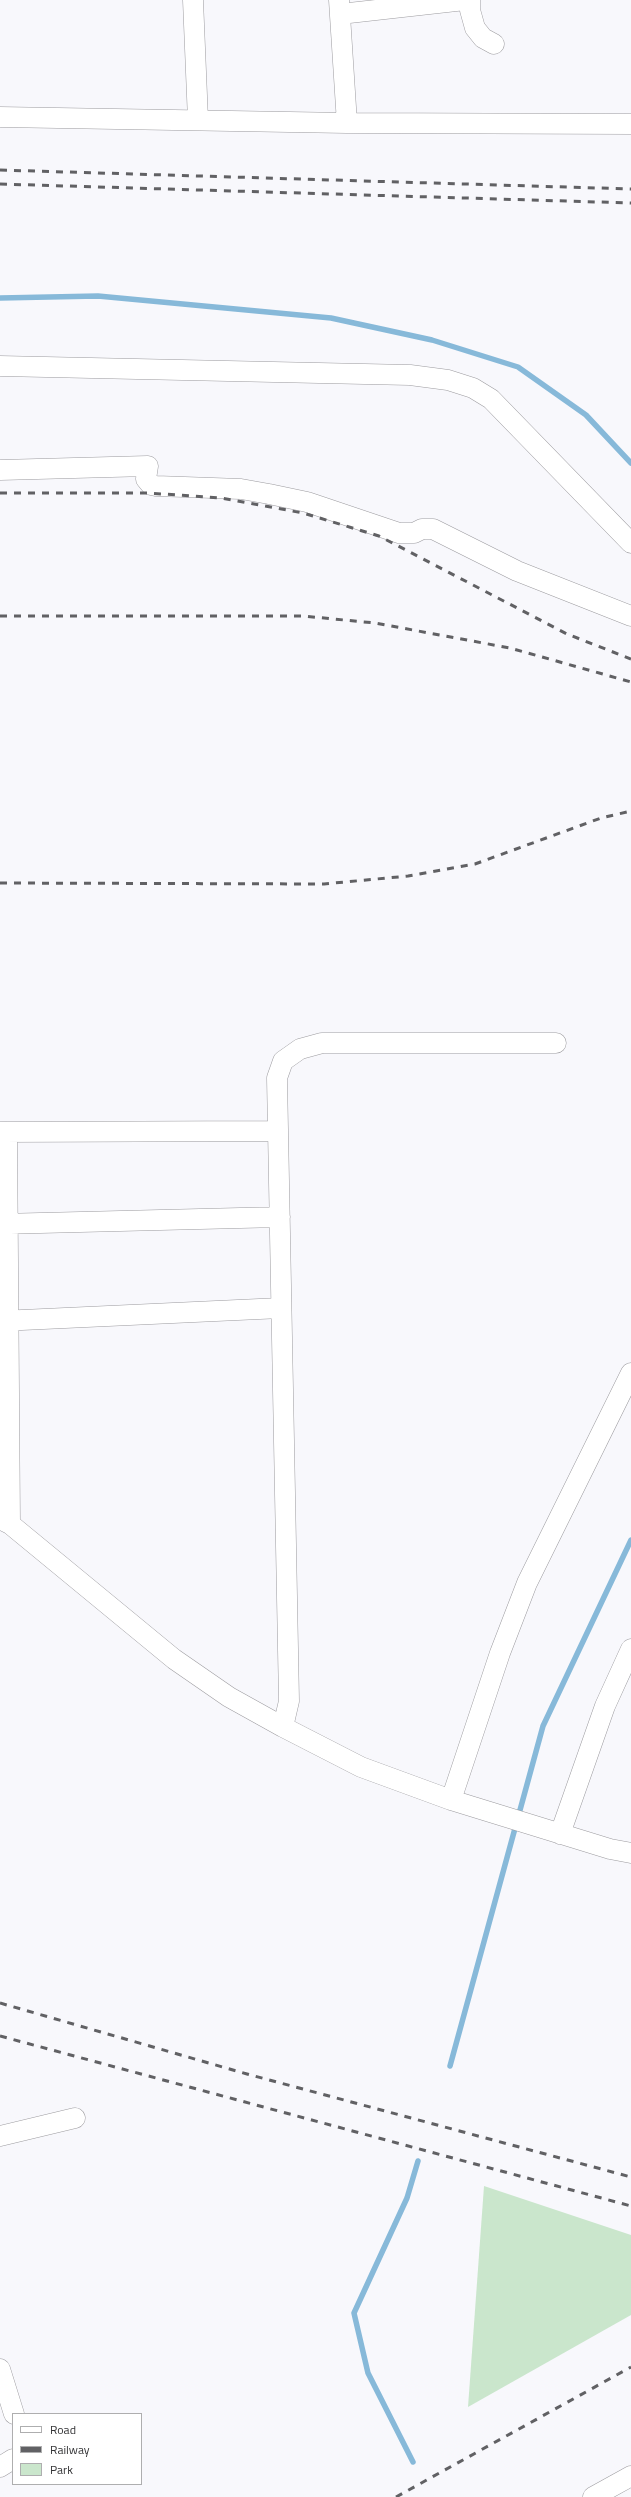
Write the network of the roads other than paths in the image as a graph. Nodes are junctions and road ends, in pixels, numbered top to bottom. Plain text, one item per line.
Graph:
1 (193, 0) edge
2 (465, 0) edge
3 (470, 0) edge
4 (340, 7) edge
5 (494, 44) dead end
6 (0, 117) edge
7 (198, 120) junction
8 (346, 123) junction
9 (631, 124) edge
10 (0, 366) edge
11 (0, 470) edge
12 (631, 543) edge
13 (631, 616) edge
14 (556, 1043) dead end
15 (278, 1131) junction
16 (3, 1132) edge
17 (280, 1217) junction
18 (4, 1224) edge
19 (281, 1308) junction
20 (4, 1321) edge
21 (631, 1373) edge
22 (5, 1521) edge
23 (631, 1649) edge
24 (283, 1727) junction
25 (451, 1800) junction
26 (551, 1831) junction
27 (631, 1853) edge
28 (75, 2118) dead end
29 (0, 2136) edge
30 (0, 2369) edge
31 (14, 2413) edge
32 (12, 2460) edge
33 (0, 2467) edge
34 (631, 2476) edge
35 (593, 2497) edge

1 - 7 street
2 - 4 street
3 - 5 street
4 - 8 street
6 - 7 street
7 - 8 street
8 - 9 street
10 - 12 street
11 - 13 street
14 - 15 street
15 - 16 street
15 - 17 street
16 - 18 street
17 - 18 street
17 - 19 street
18 - 20 street
19 - 20 street
19 - 24 street
20 - 22 street
21 - 25 street
22 - 24 street
23 - 26 street
24 - 25 street
25 - 26 street
26 - 27 street
28 - 29 street
30 - 31 street
32 - 33 street
34 - 35 street

